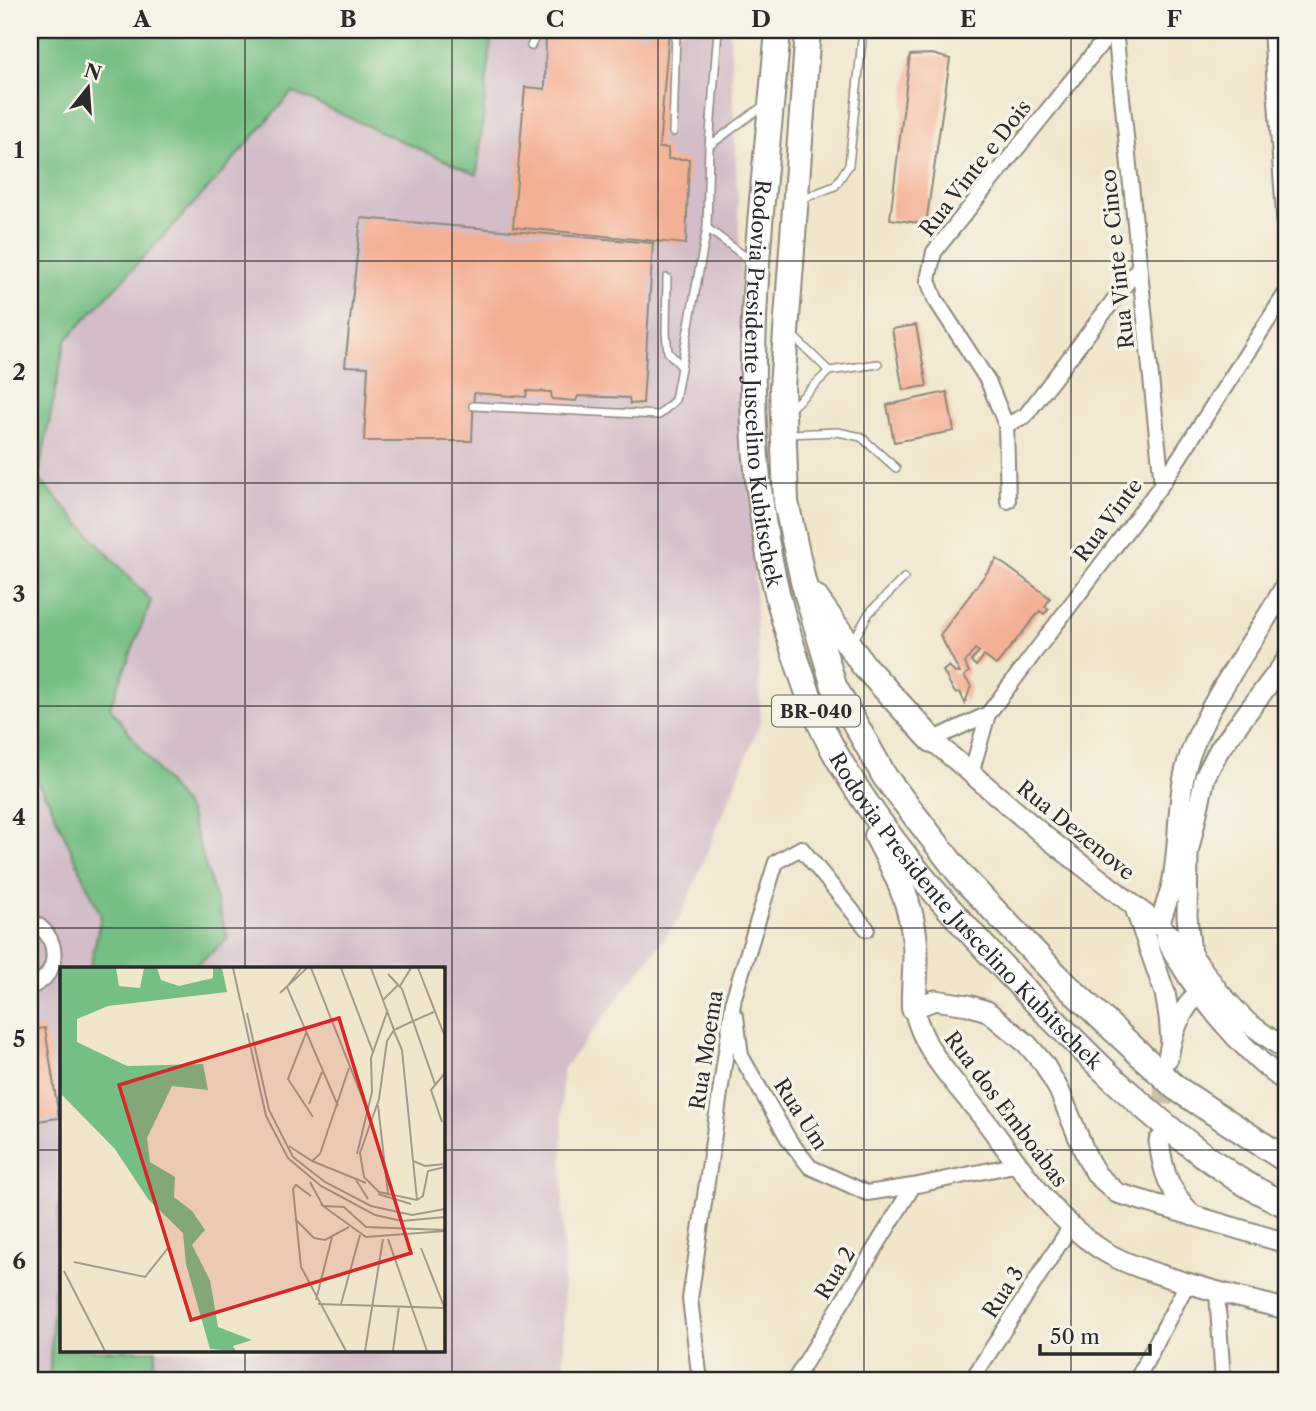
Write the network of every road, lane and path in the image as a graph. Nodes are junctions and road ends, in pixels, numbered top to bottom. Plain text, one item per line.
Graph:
1 (538, 30) edge
2 (676, 30) edge
3 (718, 30) edge
4 (778, 30) edge
5 (808, 30) edge
6 (863, 30) edge
7 (1113, 30) edge
8 (1271, 30) edge
9 (531, 46) dead end
10 (772, 99) junction
11 (673, 132) dead end
12 (709, 146) junction
13 (796, 202) junction
14 (707, 228) junction
15 (1286, 243) edge
16 (757, 266) junction
17 (1139, 267) junction
18 (667, 278) dead end
19 (1286, 293) edge
20 (786, 328) junction
21 (878, 364) dead end
22 (681, 366) junction
23 (829, 371) junction
24 (473, 406) dead end
25 (1006, 425) junction
26 (783, 426) junction
27 (896, 468) dead end
28 (1162, 484) junction
29 (1008, 501) dead end
30 (904, 578) dead end
31 (803, 581) junction
32 (1286, 585) edge
33 (850, 647) junction
34 (1286, 661) edge
35 (988, 714) junction
36 (932, 740) junction
37 (837, 757) junction
38 (971, 774) junction
39 (1135, 908) junction
40 (30, 921) edge
41 (1159, 925) junction
42 (867, 929) dead end
43 (1191, 954) junction
44 (30, 987) edge
45 (1199, 993) junction
46 (734, 997) junction
47 (914, 1008) junction
48 (1286, 1050) edge
49 (1286, 1082) edge
50 (1159, 1142) tunnel mouth
51 (1286, 1160) edge
52 (1019, 1164) junction
53 (913, 1186) junction
54 (1286, 1205) edge
55 (1193, 1216) junction
56 (1071, 1226) junction
57 (1286, 1242) edge
58 (1187, 1284) junction
59 (1217, 1293) junction
60 (1286, 1309) edge
61 (699, 1381) edge
62 (794, 1381) edge
63 (971, 1381) edge
64 (1136, 1381) edge
65 (1223, 1381) edge

1 - 9 lane
2 - 11 lane
3 - 12 lane
4 - 10 highway, Rodovia Presidente Juscelino Kubitschek / BR-040
5 - 13 highway, Rodovia Presidente Juscelino Kubitschek / BR-040
6 - 13 lane
7 - 17 street, Rua Vinte e Cinco
7 - 25 street, Rua Vinte e Dois
8 - 15 street
10 - 12 lane
10 - 16 highway, Rodovia Presidente Juscelino Kubitschek / BR-040
12 - 14 lane
13 - 20 highway, Rodovia Presidente Juscelino Kubitschek / BR-040
14 - 16 lane
14 - 22 lane
16 - 37 highway, Rodovia Presidente Juscelino Kubitschek / BR-040
17 - 25 street
17 - 28 street, Rua Vinte e Cinco
18 - 22 lane
19 - 28 street, Rua Vinte
20 - 23 lane
20 - 26 highway, Rodovia Presidente Juscelino Kubitschek / BR-040
21 - 23 lane
22 - 24 lane
23 - 26 lane
25 - 29 street, Rua Vinte e Dois
26 - 27 lane
26 - 31 highway, Rodovia Presidente Juscelino Kubitschek / BR-040
28 - 35 street, Rua Vinte
30 - 33 lane
31 - 33 highway
31 - 51 highway, Rodovia Presidente Juscelino Kubitschek / BR-040
32 - 41 main road
33 - 36 highway
34 - 43 main road
35 - 36 street, Rua Vinte
35 - 38 street
36 - 38 main road, Rua Dezenove
37 - 47 highway
37 - 54 highway, Rodovia Presidente Juscelino Kubitschek / BR-040
38 - 39 main road, Rua Dezenove
39 - 41 main road, Rua Dezenove
39 - 45 main road
40 - 44 street
41 - 43 main road, Rua Dezenove
41 - 45 main road
42 - 46 street, Rua Moema
43 - 48 main road, Rua Dezenove
45 - 49 main road
46 - 53 street, Rua Um
46 - 61 street, Rua Moema
47 - 52 main road, Rua dos Emboabas
47 - 55 main road, Rua dos Emboabas
50 - 55 main road
52 - 53 street, Rua Um
52 - 56 main road, Rua dos Emboabas
53 - 62 street, Rua 2
55 - 57 main road, Rua dos Emboabas
56 - 58 main road, Rua dos Emboabas
56 - 63 street, Rua 3
58 - 59 main road, Rua dos Emboabas
58 - 64 street
59 - 60 main road, Rua dos Emboabas
59 - 65 street

